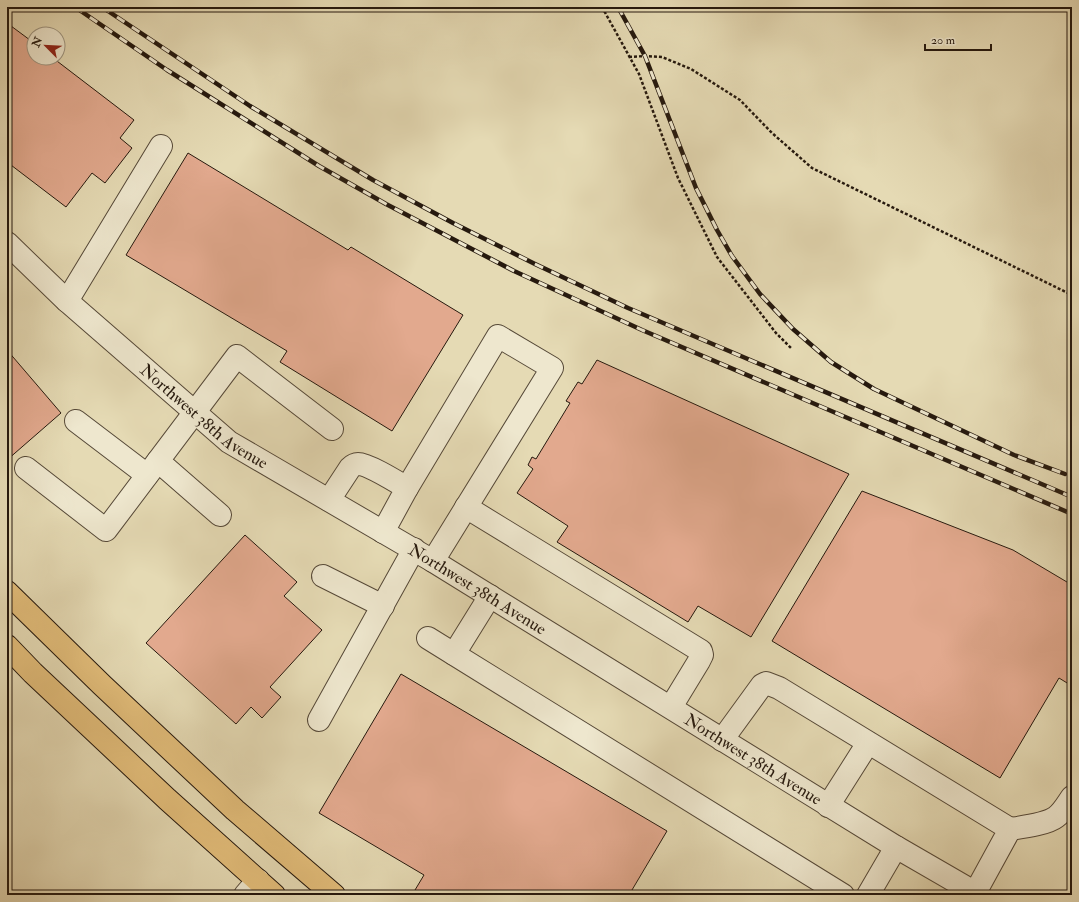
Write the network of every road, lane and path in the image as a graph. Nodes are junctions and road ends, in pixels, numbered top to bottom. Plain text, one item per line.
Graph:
1 (602, 7) edge
2 (629, 57) junction
3 (161, 146) dead end
4 (7, 243) edge
5 (1072, 295) edge
6 (67, 301) junction
7 (792, 349) dead end
8 (194, 412) junction
9 (76, 421) dead end
10 (332, 429) dead end
11 (26, 468) dead end
12 (152, 468) junction
13 (407, 488) junction
14 (329, 500) junction
15 (466, 507) junction
16 (220, 515) dead end
17 (383, 532) junction
18 (414, 549) junction
19 (433, 560) junction
20 (323, 576) dead end
21 (7, 592) edge
22 (490, 596) junction
23 (383, 606) junction
24 (428, 638) dead end
25 (7, 646) edge
26 (454, 654) junction
27 (671, 707) junction
28 (319, 720) dead end
29 (722, 740) junction
30 (868, 743) junction
31 (1072, 797) edge
32 (828, 806) junction
33 (1010, 830) junction
34 (896, 847) junction
35 (251, 888) edge
36 (977, 894) edge
37 (274, 895) edge
38 (334, 895) edge
39 (844, 895) edge
40 (868, 895) edge

1 - 2 path
2 - 5 path
2 - 7 path
3 - 6 street
4 - 6 street, Northwest 38th Avenue
6 - 8 street, Northwest 38th Avenue
8 - 10 street
8 - 12 street
8 - 14 street, Northwest 38th Avenue
9 - 12 street
11 - 12 street
12 - 16 street
13 - 14 street
13 - 15 street
13 - 17 street
14 - 17 street, Northwest 38th Avenue
15 - 19 street
15 - 27 street
17 - 18 street, Northwest 38th Avenue
18 - 19 street, Northwest 38th Avenue
18 - 23 street
19 - 22 street, Northwest 38th Avenue
20 - 23 street
21 - 38 main road
22 - 26 street
22 - 27 street, Northwest 38th Avenue
23 - 28 street
24 - 26 street
25 - 35 main road
26 - 39 street
27 - 29 street, Northwest 38th Avenue
29 - 30 street
29 - 32 street, Northwest 38th Avenue
30 - 32 street
30 - 33 street
31 - 33 street
32 - 34 street, Northwest 38th Avenue
33 - 36 street
34 - 36 street, Northwest 38th Avenue
34 - 40 street
35 - 37 main road

